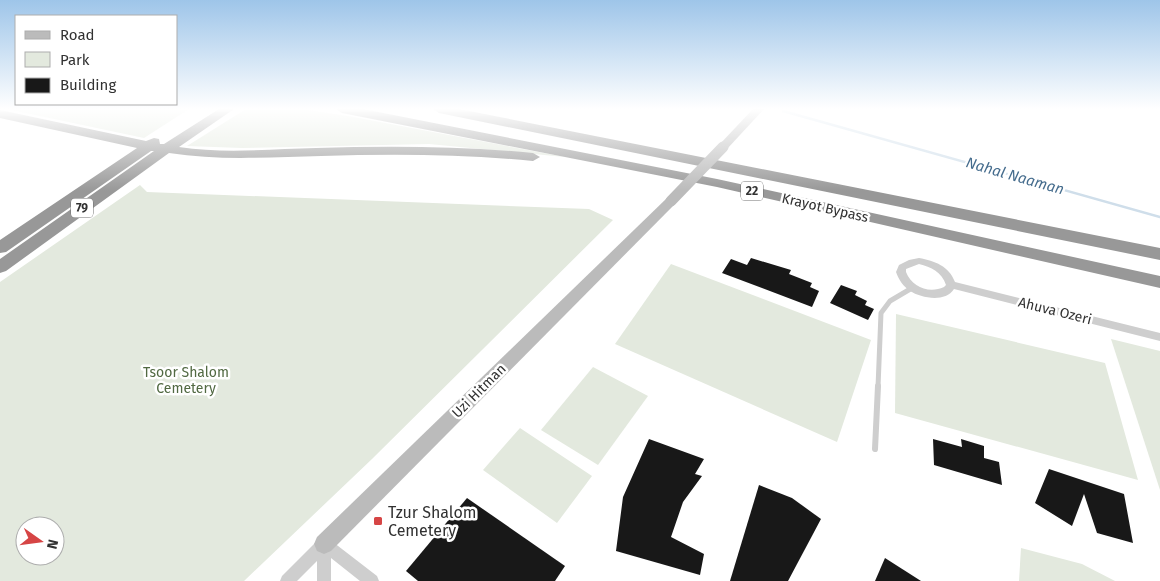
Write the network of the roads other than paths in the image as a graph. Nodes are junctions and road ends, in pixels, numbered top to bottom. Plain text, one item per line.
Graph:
1 (100, 136) edge
2 (104, 136) edge
3 (164, 136) edge
4 (186, 136) edge
5 (478, 136) edge
6 (578, 136) edge
7 (603, 136) edge
8 (733, 136) edge
9 (148, 146) junction
10 (165, 150) junction
11 (231, 154) junction
12 (715, 163) junction
13 (96, 182) junction
14 (117, 183) junction
15 (759, 192) junction
16 (0, 248) edge
17 (1160, 254) edge
18 (0, 267) edge
19 (1160, 282) edge
20 (951, 285) junction
21 (912, 288) junction
22 (1160, 337) edge
23 (875, 449) dead end
24 (324, 544) junction
25 (287, 581) edge
26 (324, 581) edge
27 (372, 581) edge

1 - 13 highway
2 - 9 highway
3 - 9 highway, 79
4 - 10 highway, 79
5 - 15 highway, Krayot Bypass / 22
6 - 12 highway, Krayot Bypass / 22
7 - 12 highway
8 - 24 main road, Uzi Hitman, bridge
9 - 10 highway
9 - 13 highway, 79
10 - 11 highway
10 - 14 highway, 79
11 - 14 highway
11 - 15 highway
12 - 17 highway, Krayot Bypass / 22
13 - 16 highway, 79
14 - 18 highway, 79
15 - 19 highway, Krayot Bypass / 22
20 - 21 street
20 - 21 street
20 - 22 street, Ahuva Ozeri
21 - 23 lane
24 - 25 street, Uzi Hitman
24 - 26 street
24 - 27 street

